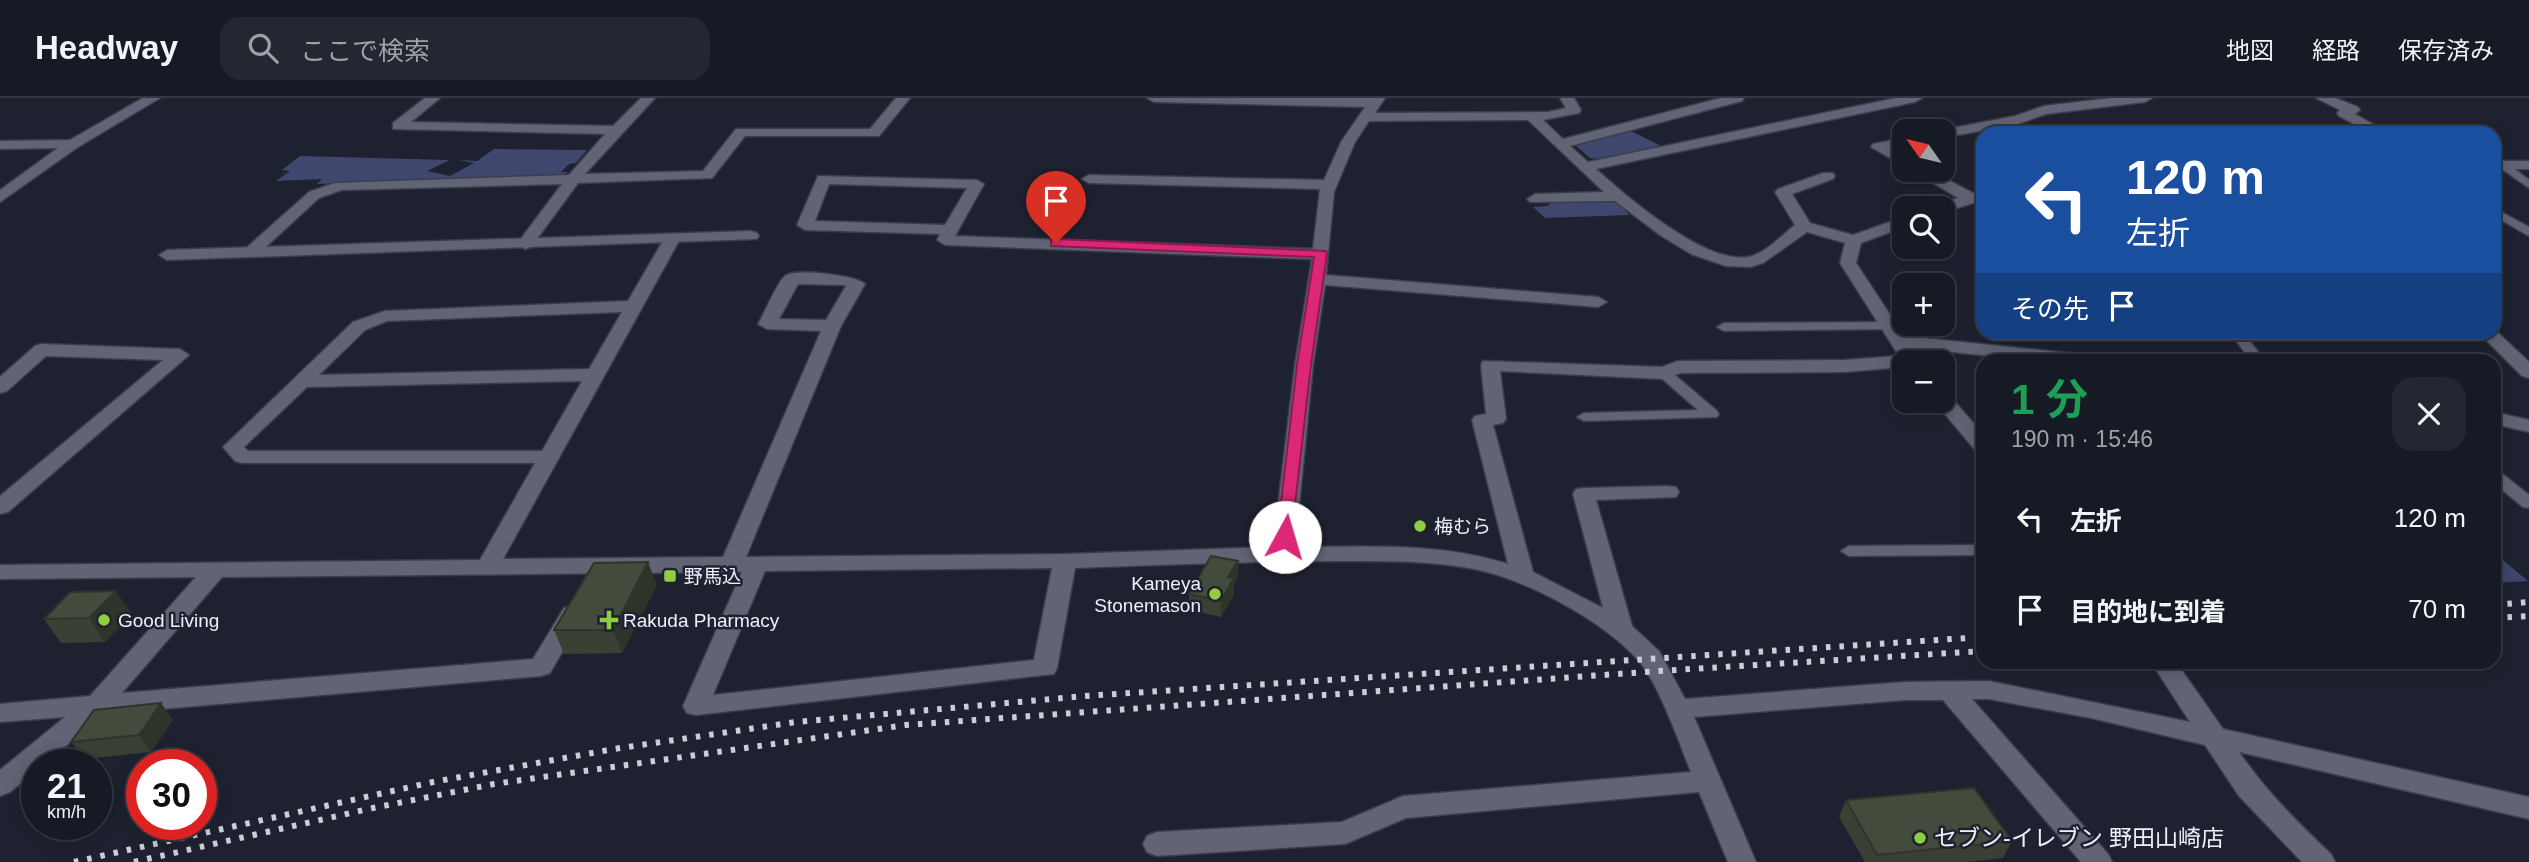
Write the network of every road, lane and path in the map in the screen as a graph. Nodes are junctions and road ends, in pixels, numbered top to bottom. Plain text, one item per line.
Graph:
1 (153, 98) edge
2 (433, 98) edge
3 (648, 98) edge
4 (903, 98) edge
5 (1154, 98) edge
6 (1164, 98) edge
7 (1567, 98) edge
8 (1737, 98) edge
9 (1915, 98) edge
10 (2145, 98) edge
11 (2323, 98) edge
12 (1371, 106) edge
13 (1531, 116) junction
14 (1985, 126) edge
15 (2368, 126) edge
16 (1976, 128) edge
17 (616, 130) junction
18 (1955, 132) edge
19 (73, 144) junction
20 (1560, 144) junction
21 (1892, 144) edge
22 (0, 145) edge
23 (1892, 155) edge
24 (2501, 165) edge
25 (2529, 165) edge
26 (1587, 167) junction
27 (2501, 167) edge
28 (1828, 176) dead end
29 (1089, 179) dead end
30 (573, 180) junction
31 (1945, 182) edge
32 (1328, 185) junction
33 (2529, 185) edge
34 (1619, 196) junction
35 (0, 197) edge
36 (1976, 197) edge
37 (1976, 197) edge
38 (1535, 199) dead end
39 (1955, 204) edge
40 (2501, 215) edge
41 (1804, 226) junction
42 (1892, 226) edge
43 (950, 230) junction
44 (2529, 232) edge
45 (751, 236) dead end
46 (673, 239) junction
47 (1854, 240) junction
48 (525, 244) junction
49 (250, 253) junction
50 (1321, 254) junction
51 (167, 255) dead end
52 (1317, 279) junction
53 (1598, 302) dead end
54 (634, 306) junction
55 (832, 326) junction
56 (1724, 327) dead end
57 (1892, 331) edge
58 (1892, 333) edge
59 (1912, 336) edge
60 (2495, 340) edge
61 (2028, 354) edge
62 (1892, 363) edge
63 (2529, 372) edge
64 (1664, 373) junction
65 (594, 375) junction
66 (303, 381) junction
67 (0, 387) edge
68 (1954, 413) edge
69 (1584, 416) dead end
70 (2501, 420) edge
71 (2529, 426) edge
72 (1976, 439) edge
73 (548, 457) junction
74 (2501, 481) edge
75 (1668, 492) dead end
76 (2529, 503) edge
77 (0, 507) edge
78 (1976, 550) edge
79 (1849, 551) dead end
80 (1283, 554) junction
81 (1065, 561) junction
82 (731, 565) junction
83 (757, 565) junction
84 (487, 567) junction
85 (599, 567) junction
86 (215, 570) junction
87 (0, 572) edge
88 (1523, 576) junction
89 (1621, 630) junction
90 (2168, 669) edge
91 (1949, 690) junction
92 (96, 706) junction
93 (1678, 709) junction
94 (0, 713) edge
95 (2213, 738) junction
96 (1706, 781) junction
97 (0, 785) edge
98 (2529, 808) edge
99 (1157, 844) dead end
100 (1742, 862) edge
101 (2098, 862) edge
102 (2321, 862) edge

1 - 19 street
2 - 17 street
3 - 17 street
4 - 30 street
5 - 6 street
6 - 12 street
7 - 13 street
8 - 20 street
9 - 26 street
10 - 14 street
11 - 15 street
12 - 13 street
12 - 32 street
13 - 20 street
16 - 18 street
17 - 30 street
19 - 22 street
19 - 35 street
20 - 26 street
21 - 23 street
24 - 25 street
26 - 34 street
27 - 33 lane
28 - 41 street
29 - 32 street
30 - 48 street
30 - 49 street
31 - 36 street
32 - 50 street
34 - 38 street
34 - 41 street
37 - 39 street
40 - 44 lane
41 - 47 street
42 - 47 street
43 - 43 street
43 - 50 street
45 - 46 street
46 - 48 street
46 - 54 street
47 - 57 street
48 - 49 street
49 - 51 street
50 - 52 street
52 - 53 street
52 - 80 street
54 - 65 street
54 - 66 street
55 - 55 street
55 - 82 street
56 - 58 lane
59 - 61 street
60 - 63 street
62 - 64 street
64 - 69 lane
64 - 88 street
65 - 66 street
65 - 73 street
66 - 73 street
67 - 77 street
68 - 72 street
70 - 71 street
73 - 84 street
74 - 76 lane
75 - 89 street
78 - 79 lane
80 - 81 street
80 - 88 street
81 - 83 street
81 - 83 street
82 - 83 street
82 - 85 street
84 - 85 street
84 - 86 street
85 - 92 street
86 - 87 street
86 - 92 street
88 - 89 street
89 - 93 street
90 - 95 street
91 - 93 street
91 - 95 street
91 - 101 street
92 - 94 street
92 - 97 street
93 - 96 street
95 - 98 street
95 - 102 street
96 - 99 street
96 - 100 street

